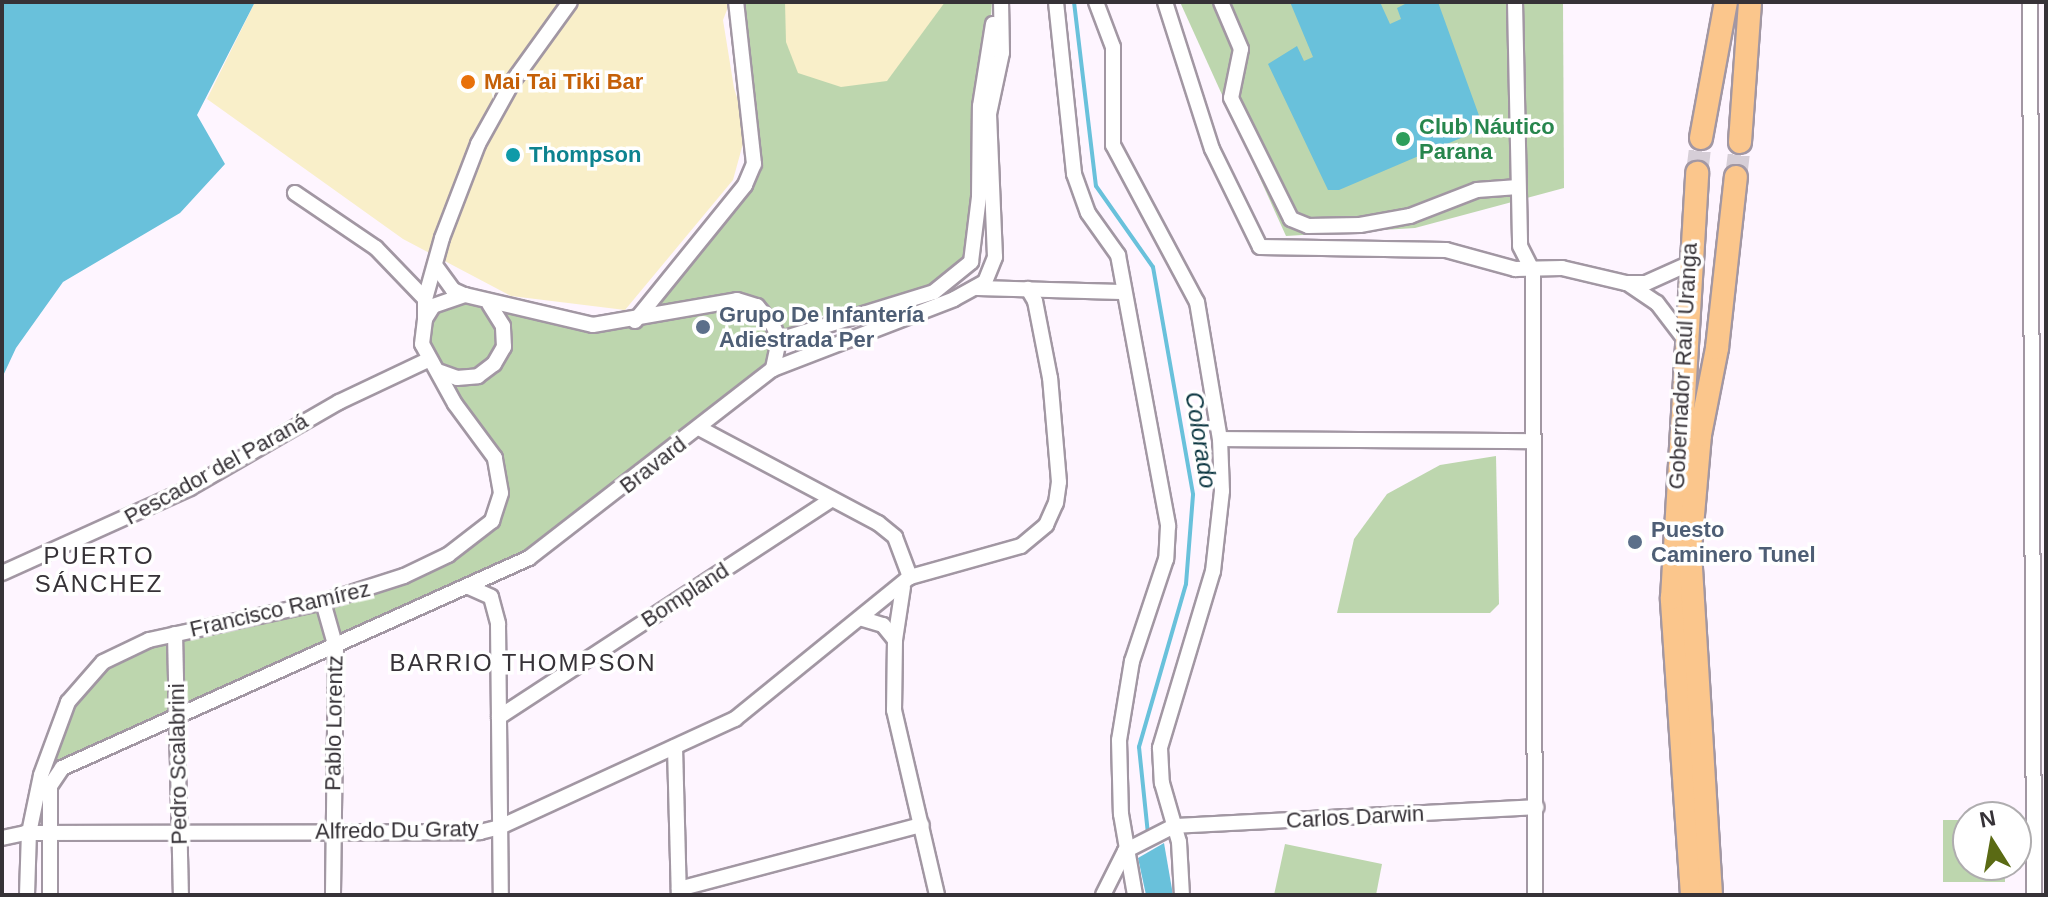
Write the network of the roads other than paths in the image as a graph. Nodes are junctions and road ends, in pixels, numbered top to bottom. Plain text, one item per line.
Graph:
1 (570, 2) edge
2 (736, 2) edge
3 (1056, 2) edge
4 (1096, 2) edge
5 (1165, 2) edge
6 (1221, 2) edge
7 (1515, 2) edge
8 (1726, 2) edge
9 (1750, 2) edge
10 (2030, 2) edge
11 (998, 3) edge
12 (1701, 138) tunnel mouth
13 (1740, 142) tunnel mouth
14 (1697, 173) tunnel mouth
15 (1736, 177) tunnel mouth
16 (1518, 187) junction
17 (295, 193) dead end
18 (1688, 264) junction
19 (435, 265) junction
20 (1533, 272) junction
21 (1626, 283) junction
22 (976, 288) junction
23 (1028, 289) junction
24 (1123, 292) junction
25 (465, 295) junction
26 (425, 299) junction
27 (489, 304) junction
28 (425, 319) junction
29 (635, 321) junction
30 (779, 340) junction
31 (1686, 341) junction
32 (433, 366) junction
33 (773, 369) junction
34 (699, 428) junction
35 (1220, 439) junction
36 (1534, 441) junction
37 (830, 500) junction
38 (2, 573) edge
39 (907, 582) junction
40 (469, 587) junction
41 (323, 602) junction
42 (863, 619) junction
43 (175, 634) junction
44 (895, 640) junction
45 (336, 648) junction
46 (176, 716) junction
47 (499, 717) junction
48 (675, 747) junction
49 (1537, 807) junction
50 (922, 825) junction
51 (500, 827) junction
52 (1169, 828) junction
53 (332, 831) junction
54 (29, 833) junction
55 (49, 833) junction
56 (179, 833) junction
57 (2, 838) edge
58 (1130, 848) junction
59 (679, 892) edge
60 (27, 895) edge
61 (50, 895) edge
62 (181, 895) edge
63 (333, 895) edge
64 (501, 895) edge
65 (937, 895) edge
66 (1103, 895) edge
67 (1135, 895) edge
68 (1182, 895) edge
69 (1535, 895) edge
70 (1692, 895) edge
71 (1711, 895) edge
72 (2034, 895) edge

1 - 19 street
2 - 29 street
3 - 24 street
4 - 35 street
5 - 20 street
6 - 16 street
7 - 16 street
8 - 12 highway
9 - 13 highway
10 - 72 street
11 - 22 street
11 - 30 street
14 - 18 highway, Gobernador Raúl Uranga
15 - 71 highway, Gobernador Raúl Uranga
16 - 20 street
17 - 26 street
18 - 21 street
18 - 31 highway, Gobernador Raúl Uranga
19 - 25 street
19 - 26 street
20 - 21 street
20 - 36 street
21 - 31 street
22 - 23 street
22 - 33 street, Bravard
23 - 24 street
23 - 39 street
24 - 58 street
25 - 27 street
25 - 28 street
26 - 28 street
27 - 29 street
27 - 32 street
28 - 32 street
29 - 30 street
30 - 33 street
31 - 70 highway, Gobernador Raúl Uranga
32 - 38 street, Pescador del Paraná
32 - 41 street, Francisco Ramírez
33 - 34 street, Bravard
34 - 37 street
34 - 40 street, Bravard
35 - 36 street
35 - 52 street
36 - 49 street
37 - 39 street
37 - 47 street, Bompland
39 - 42 street, Alfredo Du Graty
39 - 44 street
40 - 45 street, Bravard
40 - 47 street
41 - 43 street, Francisco Ramírez
41 - 45 street, Pablo Lorentz
42 - 44 street
42 - 48 street, Alfredo Du Graty
43 - 46 street, Pedro Scalabrini
43 - 54 street, Francisco Ramírez
44 - 50 street
45 - 46 street, Bravard
45 - 53 street, Pablo Lorentz
46 - 55 street, Bravard
46 - 56 street, Pedro Scalabrini
47 - 51 street
48 - 51 street, Alfredo Du Graty
48 - 59 street
49 - 52 street, Carlos Darwin
49 - 69 street
50 - 59 street
50 - 65 street
51 - 53 street, Alfredo Du Graty
51 - 64 street
52 - 58 street
52 - 68 street
53 - 56 street, Alfredo Du Graty
53 - 63 street, Pablo Lorentz
54 - 55 street, Alfredo Du Graty
54 - 57 street, Alfredo Du Graty
54 - 60 street, Francisco Ramírez
55 - 56 street, Alfredo Du Graty
55 - 61 street
56 - 62 street, Pedro Scalabrini
58 - 66 street
58 - 67 street

